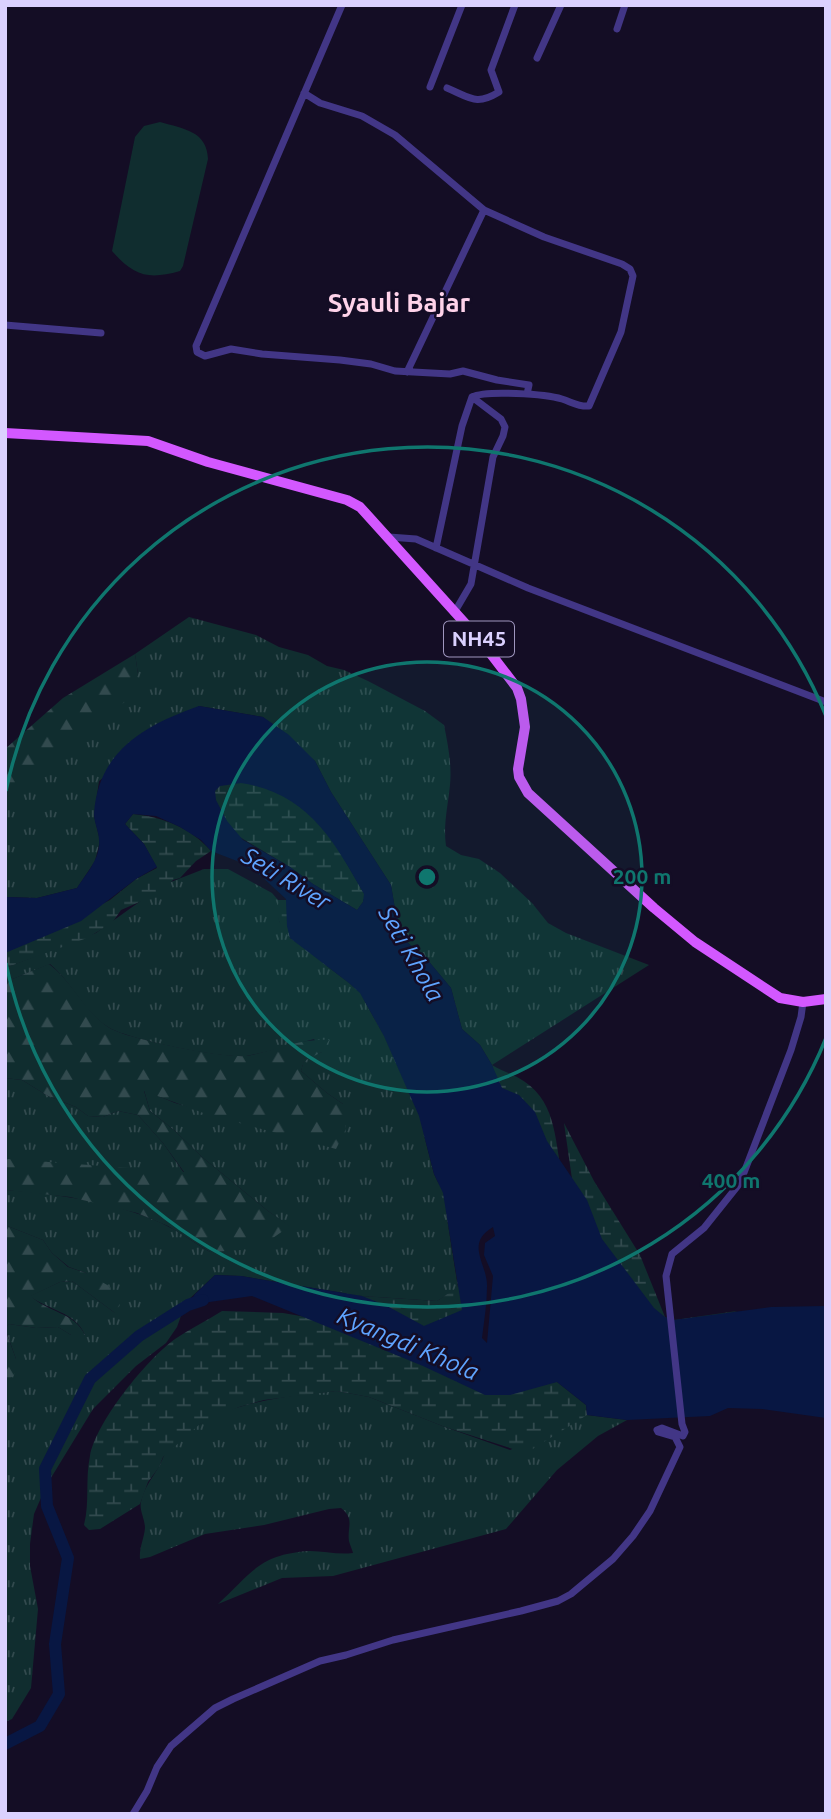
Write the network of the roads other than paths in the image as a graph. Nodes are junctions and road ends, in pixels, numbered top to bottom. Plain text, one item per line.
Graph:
1 (342, 5) edge
2 (462, 5) edge
3 (515, 5) edge
4 (561, 5) edge
5 (625, 5) edge
6 (617, 29) dead end
7 (537, 58) dead end
8 (430, 87) dead end
9 (447, 88) dead end
10 (304, 93) junction
11 (484, 210) junction
12 (5, 325) edge
13 (101, 333) dead end
14 (407, 372) junction
15 (527, 394) junction
16 (472, 397) junction
17 (5, 433) edge
18 (389, 537) junction
19 (436, 548) junction
20 (476, 566) junction
21 (454, 612) junction
22 (826, 702) edge
23 (826, 999) edge
24 (803, 1002) junction
25 (133, 1814) edge

1 - 10 street
2 - 8 street
3 - 9 street
4 - 7 street
5 - 6 street
10 - 11 street
10 - 14 street
11 - 14 street
11 - 15 street
12 - 13 street
14 - 15 street
15 - 16 street
16 - 19 street
16 - 20 street
17 - 18 main road, NH45
18 - 19 street
18 - 21 main road, NH45
19 - 20 street
20 - 21 street
20 - 22 street
21 - 24 main road, NH45
23 - 24 main road, NH45
24 - 25 street

